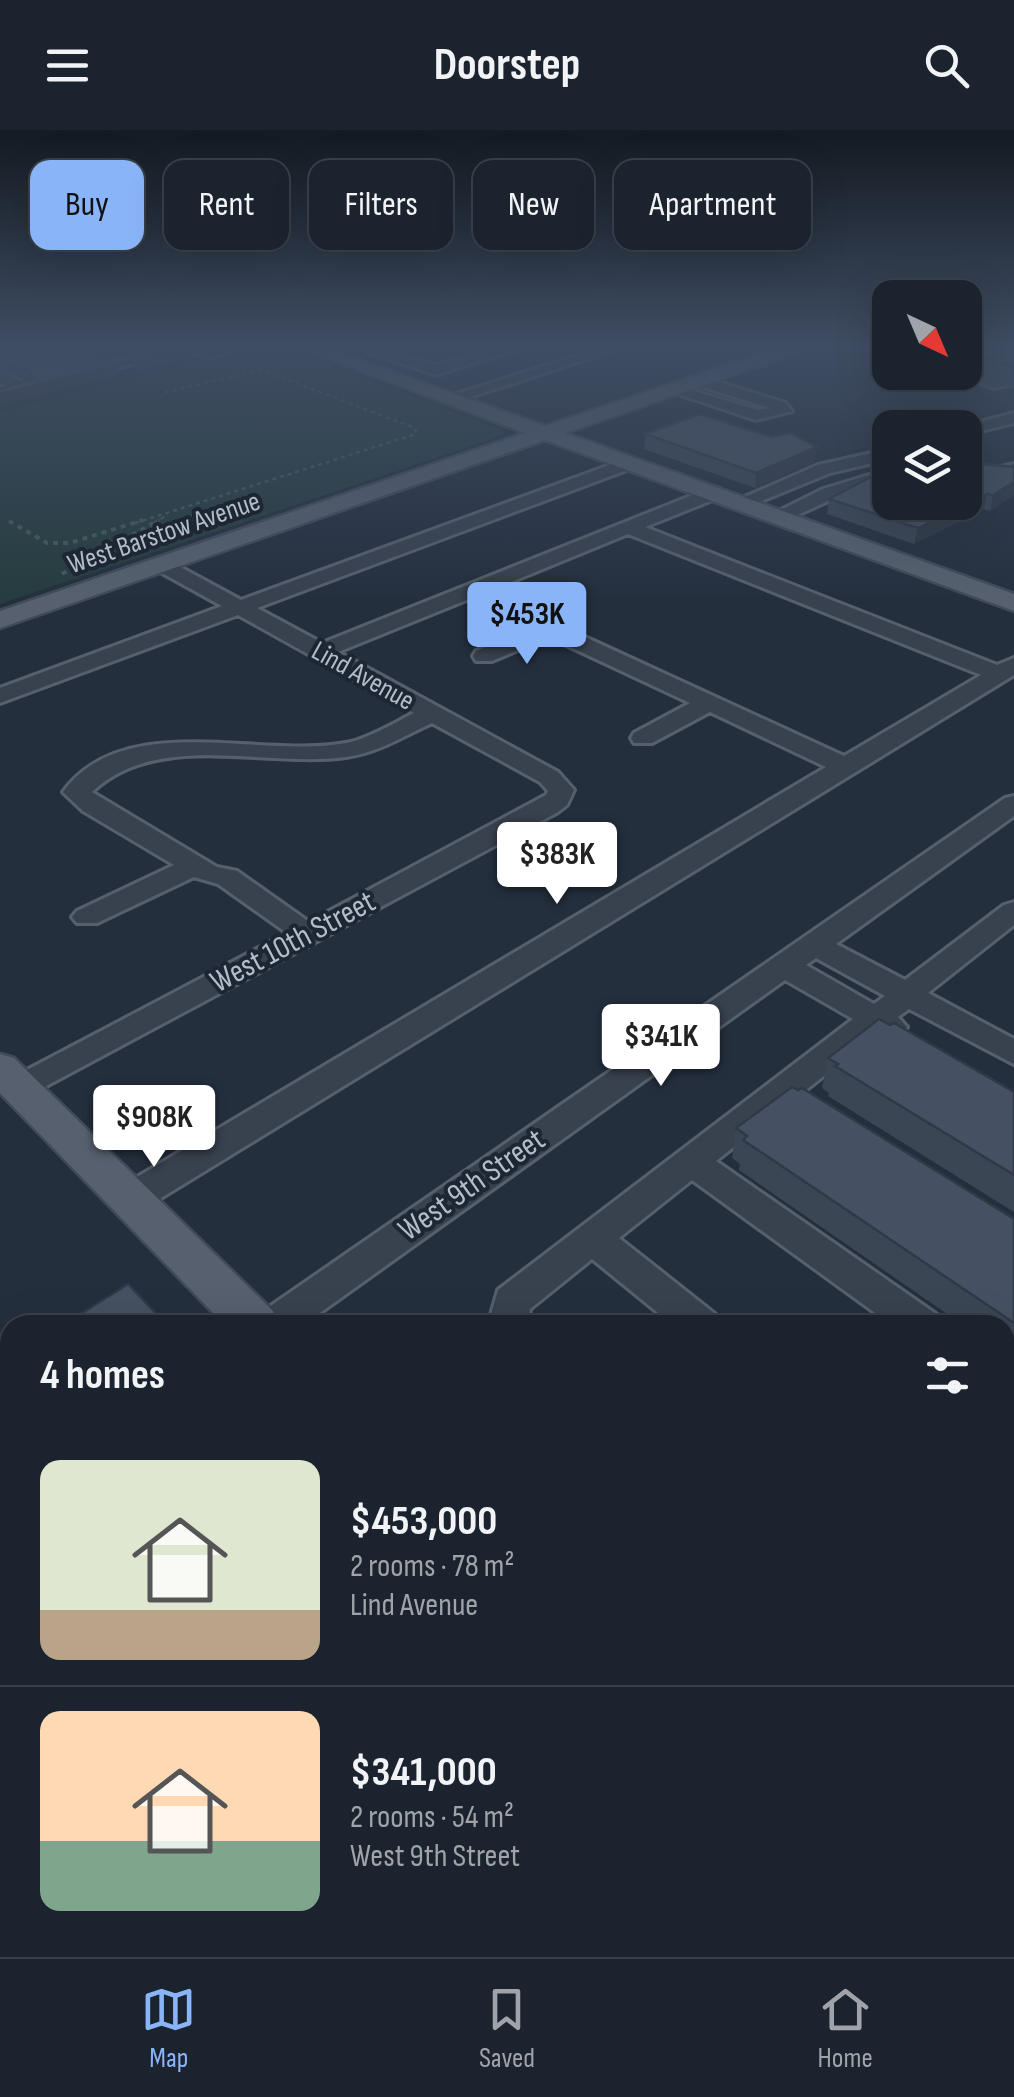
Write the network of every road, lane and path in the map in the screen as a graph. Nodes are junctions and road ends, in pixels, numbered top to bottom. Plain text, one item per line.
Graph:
1 (416, 431) edge
2 (542, 431) edge
3 (552, 431) edge
4 (547, 433) junction
5 (872, 458) edge
6 (629, 463) junction
7 (1014, 469) edge
8 (982, 471) edge
9 (872, 480) edge
10 (713, 493) junction
11 (740, 503) junction
12 (177, 510) junction
13 (777, 517) junction
14 (9, 521) dead end
15 (627, 528) junction
16 (162, 565) junction
17 (51, 580) dead end
18 (470, 592) junction
19 (1014, 604) edge
20 (240, 607) junction
21 (0, 620) edge
22 (550, 629) junction
23 (320, 652) junction
24 (484, 656) dead end
25 (1006, 670) edge
26 (0, 696) edge
27 (710, 703) junction
28 (425, 711) junction
29 (643, 738) dead end
30 (846, 767) junction
31 (561, 790) joint
32 (1014, 804) edge
33 (203, 869) junction
34 (1014, 910) edge
35 (87, 917) dead end
36 (299, 938) junction
37 (999, 942) edge
38 (814, 944) junction
39 (782, 966) junction
40 (907, 995) junction
41 (877, 1019) junction
42 (911, 1039) edge
43 (1014, 1053) edge
44 (10, 1078) edge
45 (786, 1090) junction
46 (818, 1110) edge
47 (692, 1162) junction
48 (130, 1199) junction
49 (592, 1239) junction
50 (246, 1315) edge
51 (287, 1315) edge
52 (510, 1315) edge
53 (688, 1315) edge
54 (908, 1315) edge

1 - 12 path
2 - 4 main road
3 - 4 main road, West Barstow Avenue
4 - 6 main road
4 - 16 main road, West Barstow Avenue
5 - 11 street
6 - 10 main road
6 - 20 street
7 - 8 street
9 - 13 street
10 - 11 main road
10 - 15 street
11 - 13 main road
12 - 14 path
12 - 17 path
13 - 19 main road
15 - 18 street
15 - 25 street
16 - 20 street, Lind Avenue
16 - 21 main road, West Barstow Avenue
18 - 22 street
18 - 23 street
20 - 23 street, Lind Avenue
20 - 26 street
22 - 24 street
22 - 27 street
23 - 28 street, Lind Avenue
25 - 30 street
27 - 29 street
27 - 30 street
28 - 31 street, Lind Avenue
28 - 33 street
30 - 48 street
31 - 36 street, West 10th Street
32 - 38 street, West 9th Street
33 - 35 street
33 - 36 street
34 - 37 street
36 - 44 street, West 10th Street
37 - 40 street
38 - 39 street, West 9th Street
38 - 40 street
39 - 41 street
39 - 51 street, West 9th Street
40 - 41 street
40 - 43 street
41 - 42 street
41 - 45 street
44 - 48 main road
45 - 46 street
45 - 47 street
47 - 49 street
47 - 54 street
48 - 50 main road
49 - 52 street
49 - 53 street

